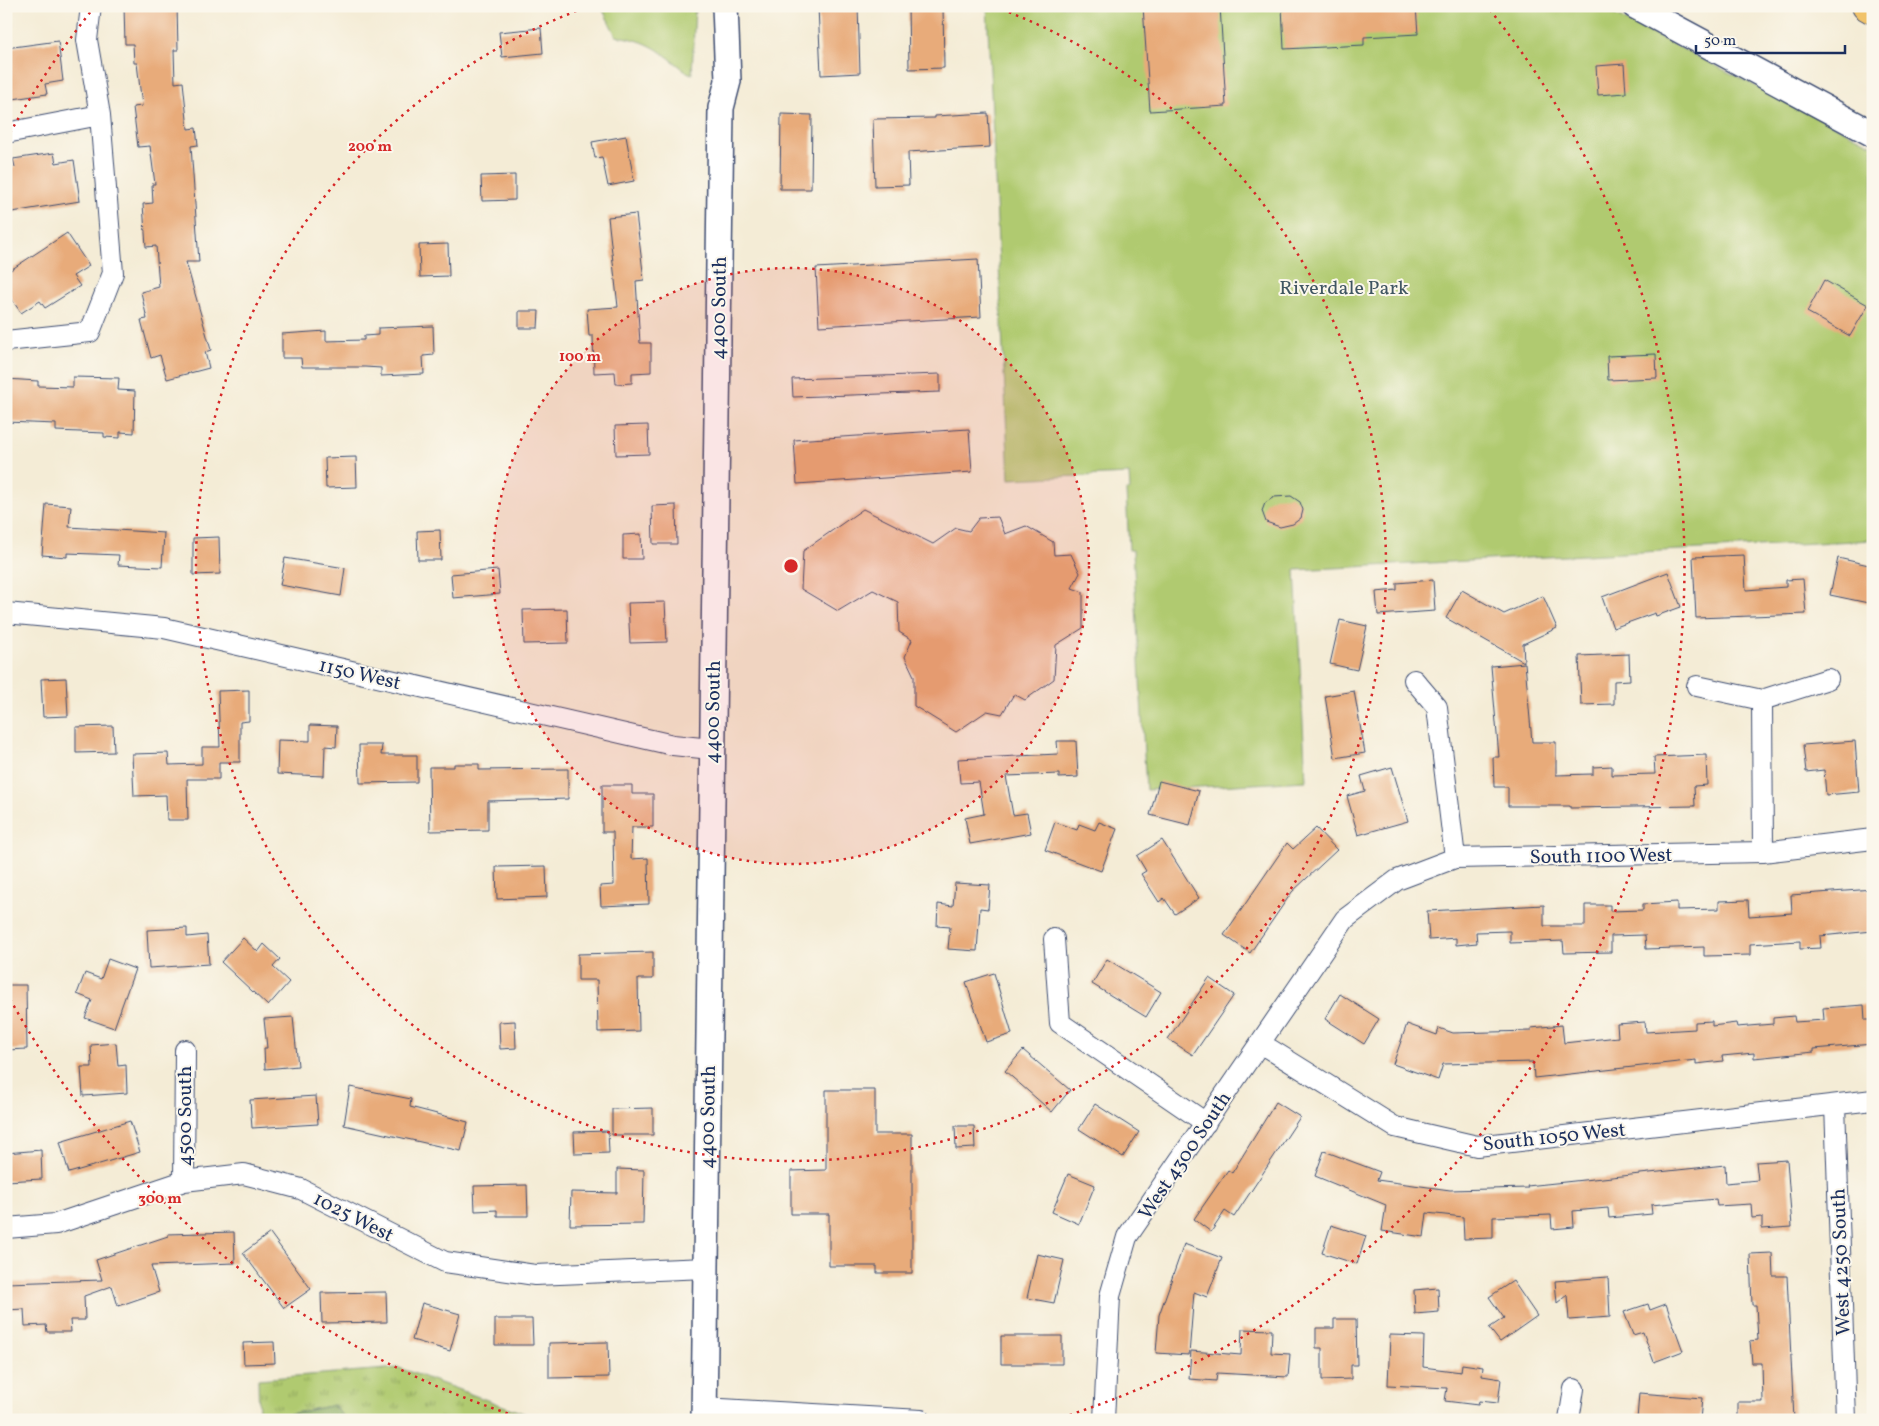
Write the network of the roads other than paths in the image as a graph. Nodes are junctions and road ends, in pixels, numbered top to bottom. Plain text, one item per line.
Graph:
1 (91, 6) edge
2 (725, 6) edge
3 (1635, 6) edge
4 (1866, 6) edge
5 (1873, 10) edge
6 (100, 115) junction
7 (6, 133) edge
8 (1873, 134) edge
9 (6, 340) edge
10 (6, 613) edge
11 (1414, 680) dead end
12 (1828, 680) dead end
13 (1697, 686) dead end
14 (1762, 700) junction
15 (711, 750) junction
16 (1873, 839) edge
17 (1763, 852) junction
18 (1455, 858) junction
19 (1345, 919) joint
20 (1054, 939) dead end
21 (1260, 1043) junction
22 (185, 1050) dead end
23 (1873, 1100) edge
24 (1835, 1105) junction
25 (1206, 1123) junction
26 (184, 1181) junction
27 (6, 1228) edge
28 (706, 1268) junction
29 (1574, 1389) dead end
30 (704, 1414) edge
31 (921, 1420) edge
32 (1104, 1420) edge
33 (1569, 1420) edge
34 (1846, 1420) edge

1 - 6 street
2 - 15 street, 4400 South
3 - 8 street
4 - 5 highway
6 - 7 street
6 - 9 street
10 - 15 street, 1150 West
11 - 18 street
12 - 14 street
13 - 14 street
14 - 17 street
15 - 28 street, 4400 South
16 - 17 street, South 1100 West
17 - 18 street, South 1100 West
18 - 19 street, South 1100 West
19 - 21 street, West 4300 South
20 - 25 street
21 - 24 street, South 1050 West
21 - 25 street, West 4300 South
22 - 26 street, 4500 South
23 - 24 street, South 1050 West
24 - 34 street, West 4250 South
25 - 32 street, West 4300 South
26 - 27 street, 1025 West
26 - 28 street, 1025 West
28 - 30 street, 4400 South
29 - 33 street
30 - 31 street

